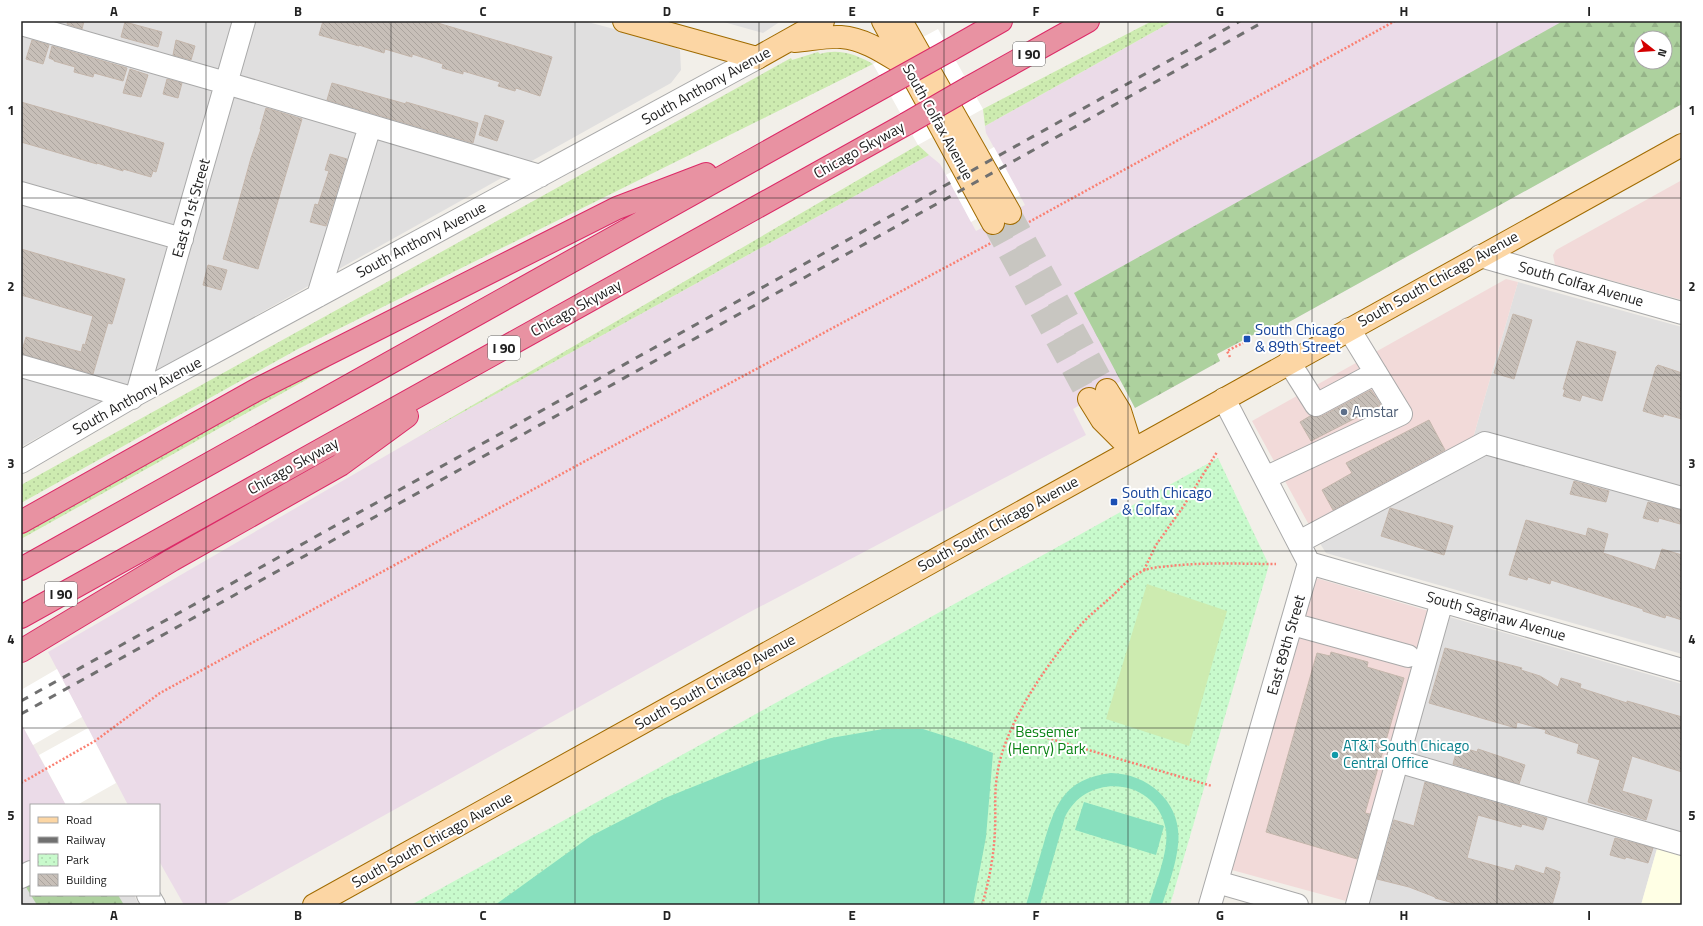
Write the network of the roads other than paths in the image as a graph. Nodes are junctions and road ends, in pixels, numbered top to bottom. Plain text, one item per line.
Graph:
1 (244, 21) edge
2 (624, 21) edge
3 (823, 21) edge
4 (883, 21) edge
5 (901, 21) edge
6 (1001, 21) edge
7 (1088, 21) edge
8 (21, 24) edge
9 (787, 42) junction
10 (757, 58) junction
11 (908, 67) junction
12 (226, 83) junction
13 (370, 126) junction
14 (1682, 145) edge
15 (775, 148) junction
16 (540, 176) junction
17 (21, 193) edge
18 (182, 239) junction
19 (1480, 256) junction
20 (318, 296) junction
21 (1682, 313) edge
22 (1349, 329) junction
23 (485, 359) junction
24 (1289, 362) junction
25 (21, 366) edge
26 (1376, 373) junction
27 (1098, 394) tunnel mouth
28 (135, 396) junction
29 (1224, 398) junction
30 (1132, 450) junction
31 (21, 462) edge
32 (1265, 478) junction
33 (1682, 498) edge
34 (21, 522) edge
35 (1298, 542) junction
36 (1309, 563) junction
37 (21, 569) edge
38 (1442, 601) junction
39 (21, 617) edge
40 (1292, 624) junction
41 (21, 651) edge
42 (1408, 656) dead end
43 (1682, 670) edge
44 (1397, 761) junction
45 (1682, 844) edge
46 (30, 872) edge
47 (21, 877) edge
48 (1217, 882) junction
49 (149, 896) edge
50 (154, 905) edge
51 (314, 905) edge
52 (1210, 905) edge
53 (1297, 905) edge
54 (1357, 905) edge

1 - 12 street, East 91st Street
2 - 10 main road
3 - 9 main road, South Anthony Avenue
4 - 11 main road, South Colfax Avenue
5 - 11 main road, South Colfax Avenue
6 - 15 highway, bridge
7 - 23 highway, Chicago Skyway / I 90, bridge
8 - 12 street
9 - 10 main road, South Anthony Avenue
9 - 11 main road
10 - 16 street, South Anthony Avenue
12 - 13 street
12 - 18 street, East 91st Street
13 - 16 street
13 - 20 street
14 - 19 main road, South South Chicago Avenue
15 - 34 highway
15 - 37 highway
16 - 20 street, South Anthony Avenue
17 - 18 street
18 - 28 street, East 91st Street
19 - 21 street, South Colfax Avenue
19 - 22 main road, South South Chicago Avenue
20 - 28 street, South Anthony Avenue
22 - 24 main road, South South Chicago Avenue
22 - 26 street
23 - 39 highway, Chicago Skyway / I 90
23 - 41 highway
24 - 26 street
24 - 29 main road, South South Chicago Avenue
25 - 28 street
26 - 32 street
27 - 30 main road
28 - 31 street, South Anthony Avenue
29 - 30 main road, South South Chicago Avenue
29 - 32 street
30 - 51 main road, South South Chicago Avenue
32 - 35 street
33 - 35 street
35 - 36 street
36 - 38 street, South Saginaw Avenue
36 - 40 street, East 89th Street
38 - 43 street, South Saginaw Avenue
38 - 44 street
40 - 42 street
40 - 48 street, East 89th Street
44 - 45 street
44 - 54 street
46 - 47 street
48 - 52 street, East 89th Street
48 - 53 street
49 - 50 street

